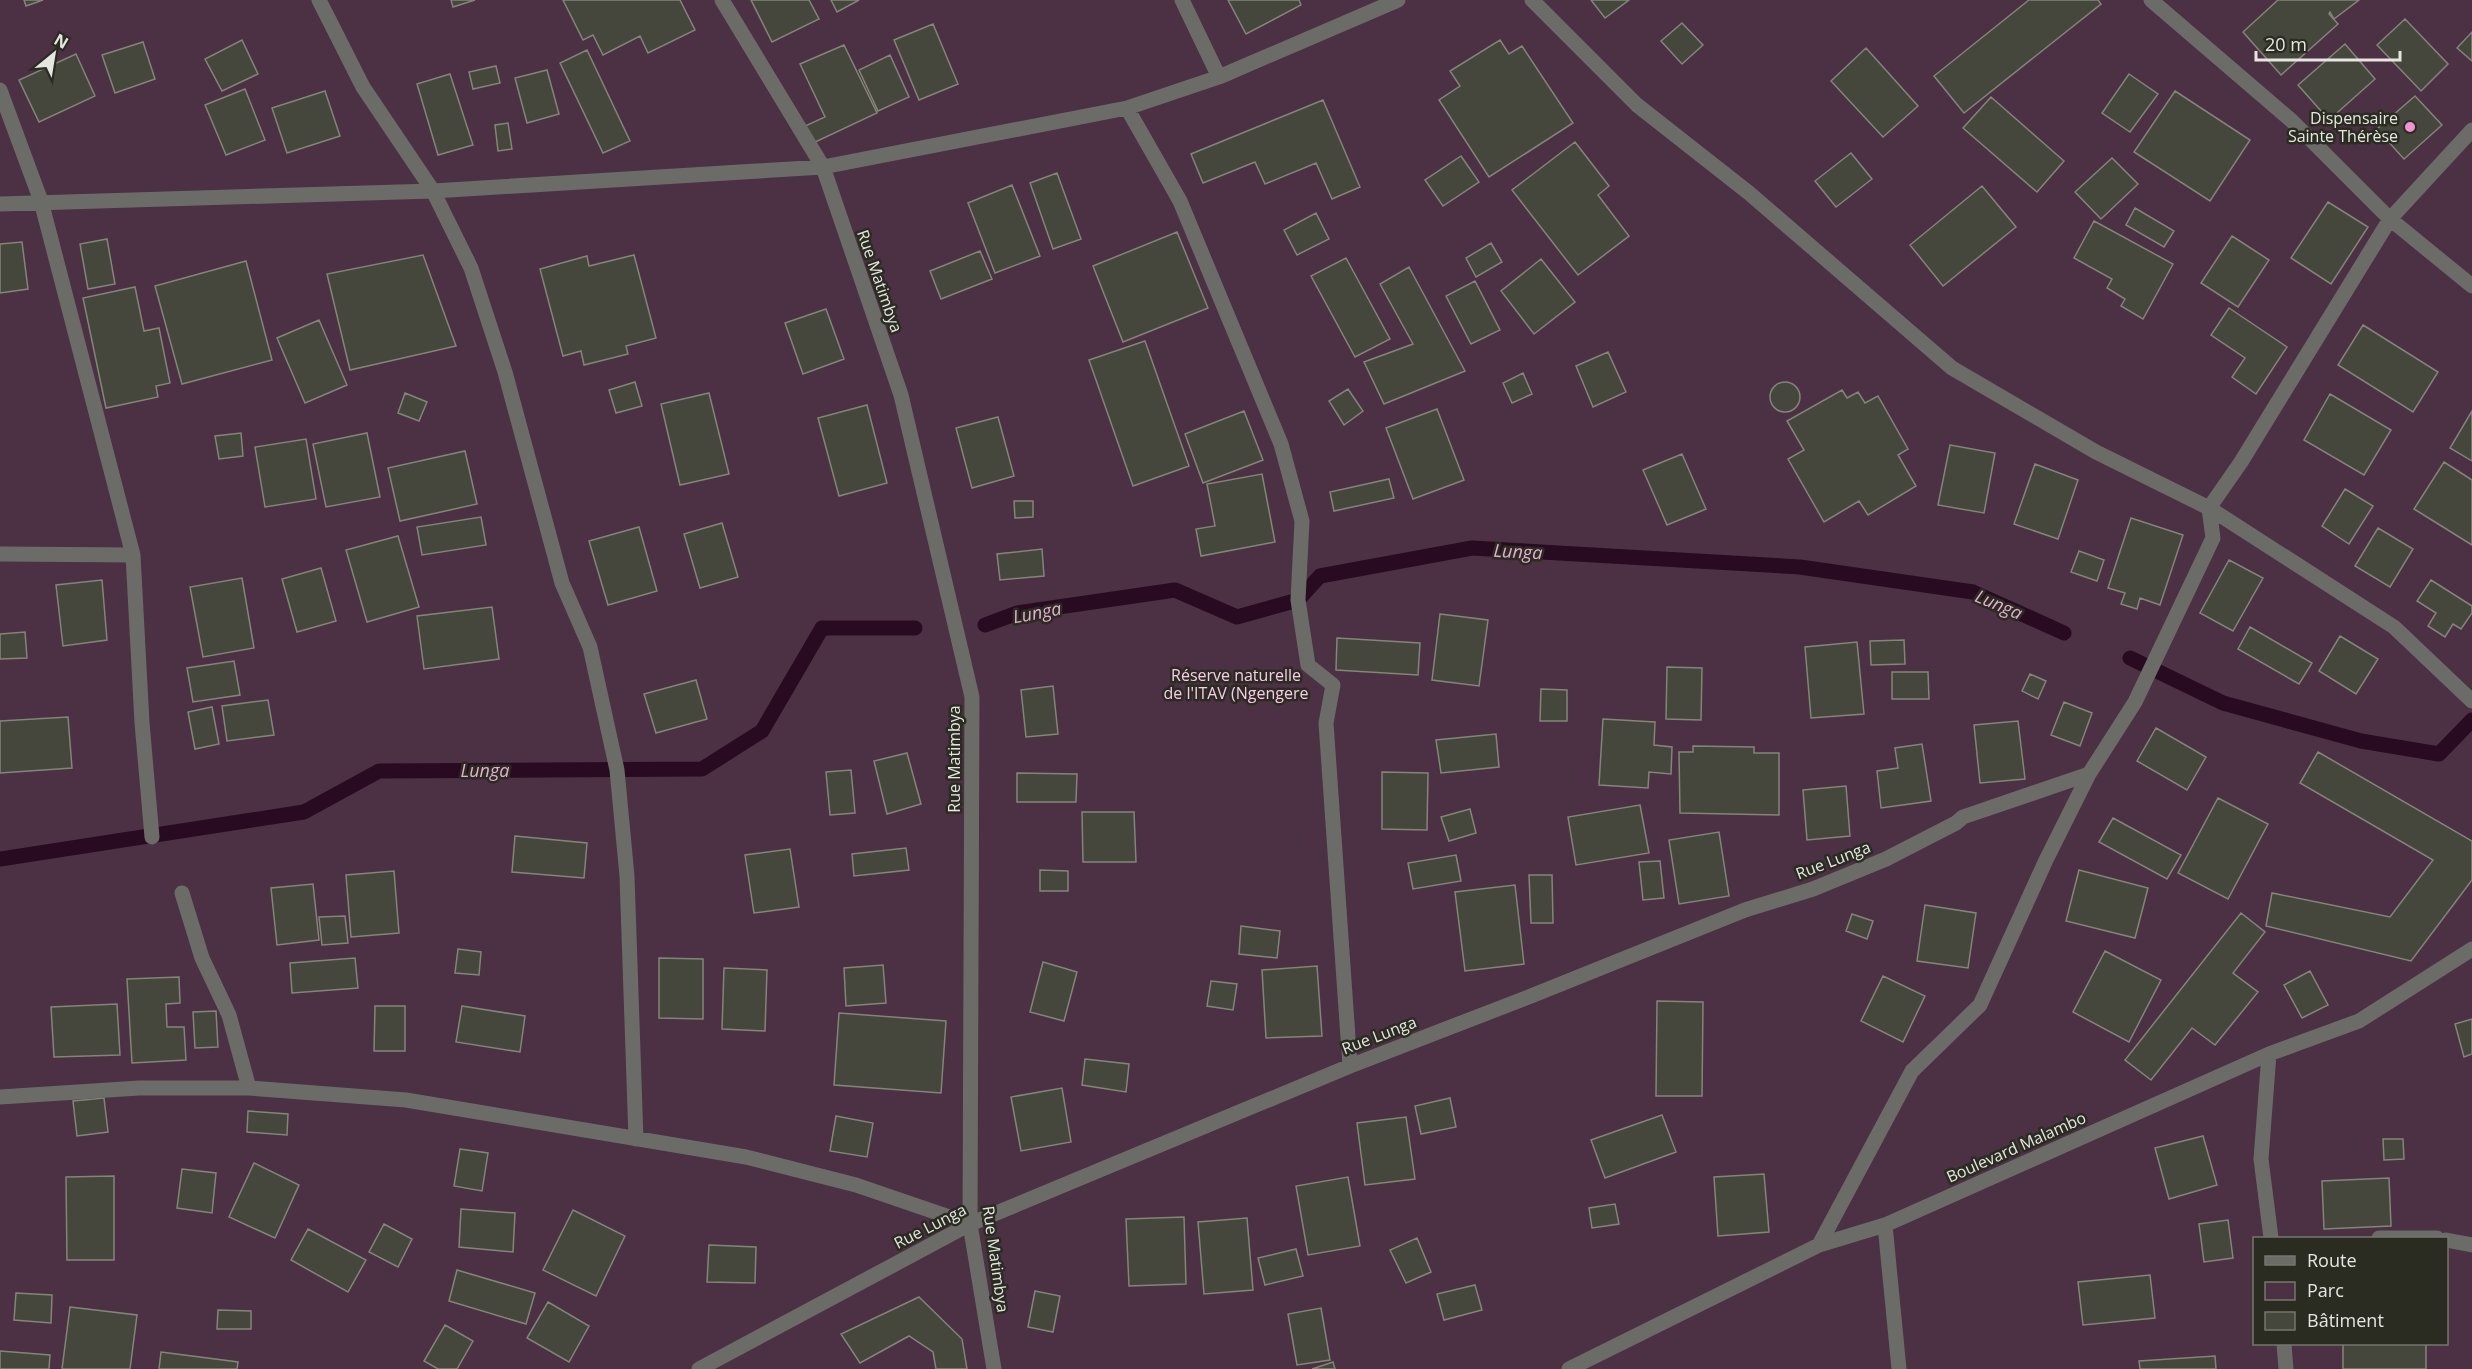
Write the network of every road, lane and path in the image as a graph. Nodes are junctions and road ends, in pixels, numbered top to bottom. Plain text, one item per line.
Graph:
1 (319, 0) edge
2 (722, 0) edge
3 (1182, 0) edge
4 (1398, 0) edge
5 (1532, 0) edge
6 (2151, 0) edge
7 (1219, 77) junction
8 (0, 90) edge
9 (1127, 108) junction
10 (2472, 130) edge
11 (823, 167) junction
12 (434, 191) junction
13 (41, 201) junction
14 (0, 204) edge
15 (2390, 219) junction
16 (2472, 286) edge
17 (2209, 508) junction
18 (0, 554) edge
19 (133, 555) junction
20 (2472, 700) edge
21 (2089, 774) junction
22 (152, 837) dead end
23 (182, 893) dead end
24 (2472, 949) edge
25 (2269, 1054) junction
26 (1350, 1066) junction
27 (249, 1088) junction
28 (0, 1097) edge
29 (636, 1139) junction
30 (970, 1224) junction
31 (1885, 1225) junction
32 (2271, 1237) edge
33 (2448, 1240) edge
34 (1819, 1245) junction
35 (2472, 1245) edge
36 (2284, 1345) edge
37 (699, 1369) edge
38 (994, 1369) edge
39 (1569, 1369) edge
40 (1899, 1369) edge
41 (2286, 1369) edge

1 - 12 street
2 - 11 street, Rue Matimbya
3 - 7 street
4 - 7 street
5 - 17 street
6 - 15 street
7 - 9 street
8 - 13 street
9 - 11 street
9 - 26 street
10 - 15 street
11 - 12 street
11 - 30 street, Rue Matimbya
12 - 13 street
12 - 29 street
13 - 14 street
13 - 19 street
15 - 16 street
15 - 17 street
17 - 20 street
17 - 21 street
18 - 19 street
19 - 22 street
21 - 26 street, Rue Lunga
21 - 34 street
23 - 27 street
24 - 25 street, Boulevard Malambo
25 - 31 street, Boulevard Malambo
25 - 32 street
26 - 30 street, Rue Lunga
27 - 28 street
27 - 29 street
29 - 30 street
30 - 37 street, Rue Lunga
30 - 38 street, Rue Matimbya
31 - 34 street, Boulevard Malambo
31 - 40 street
33 - 35 street
34 - 39 street, Boulevard Malambo
36 - 41 street

